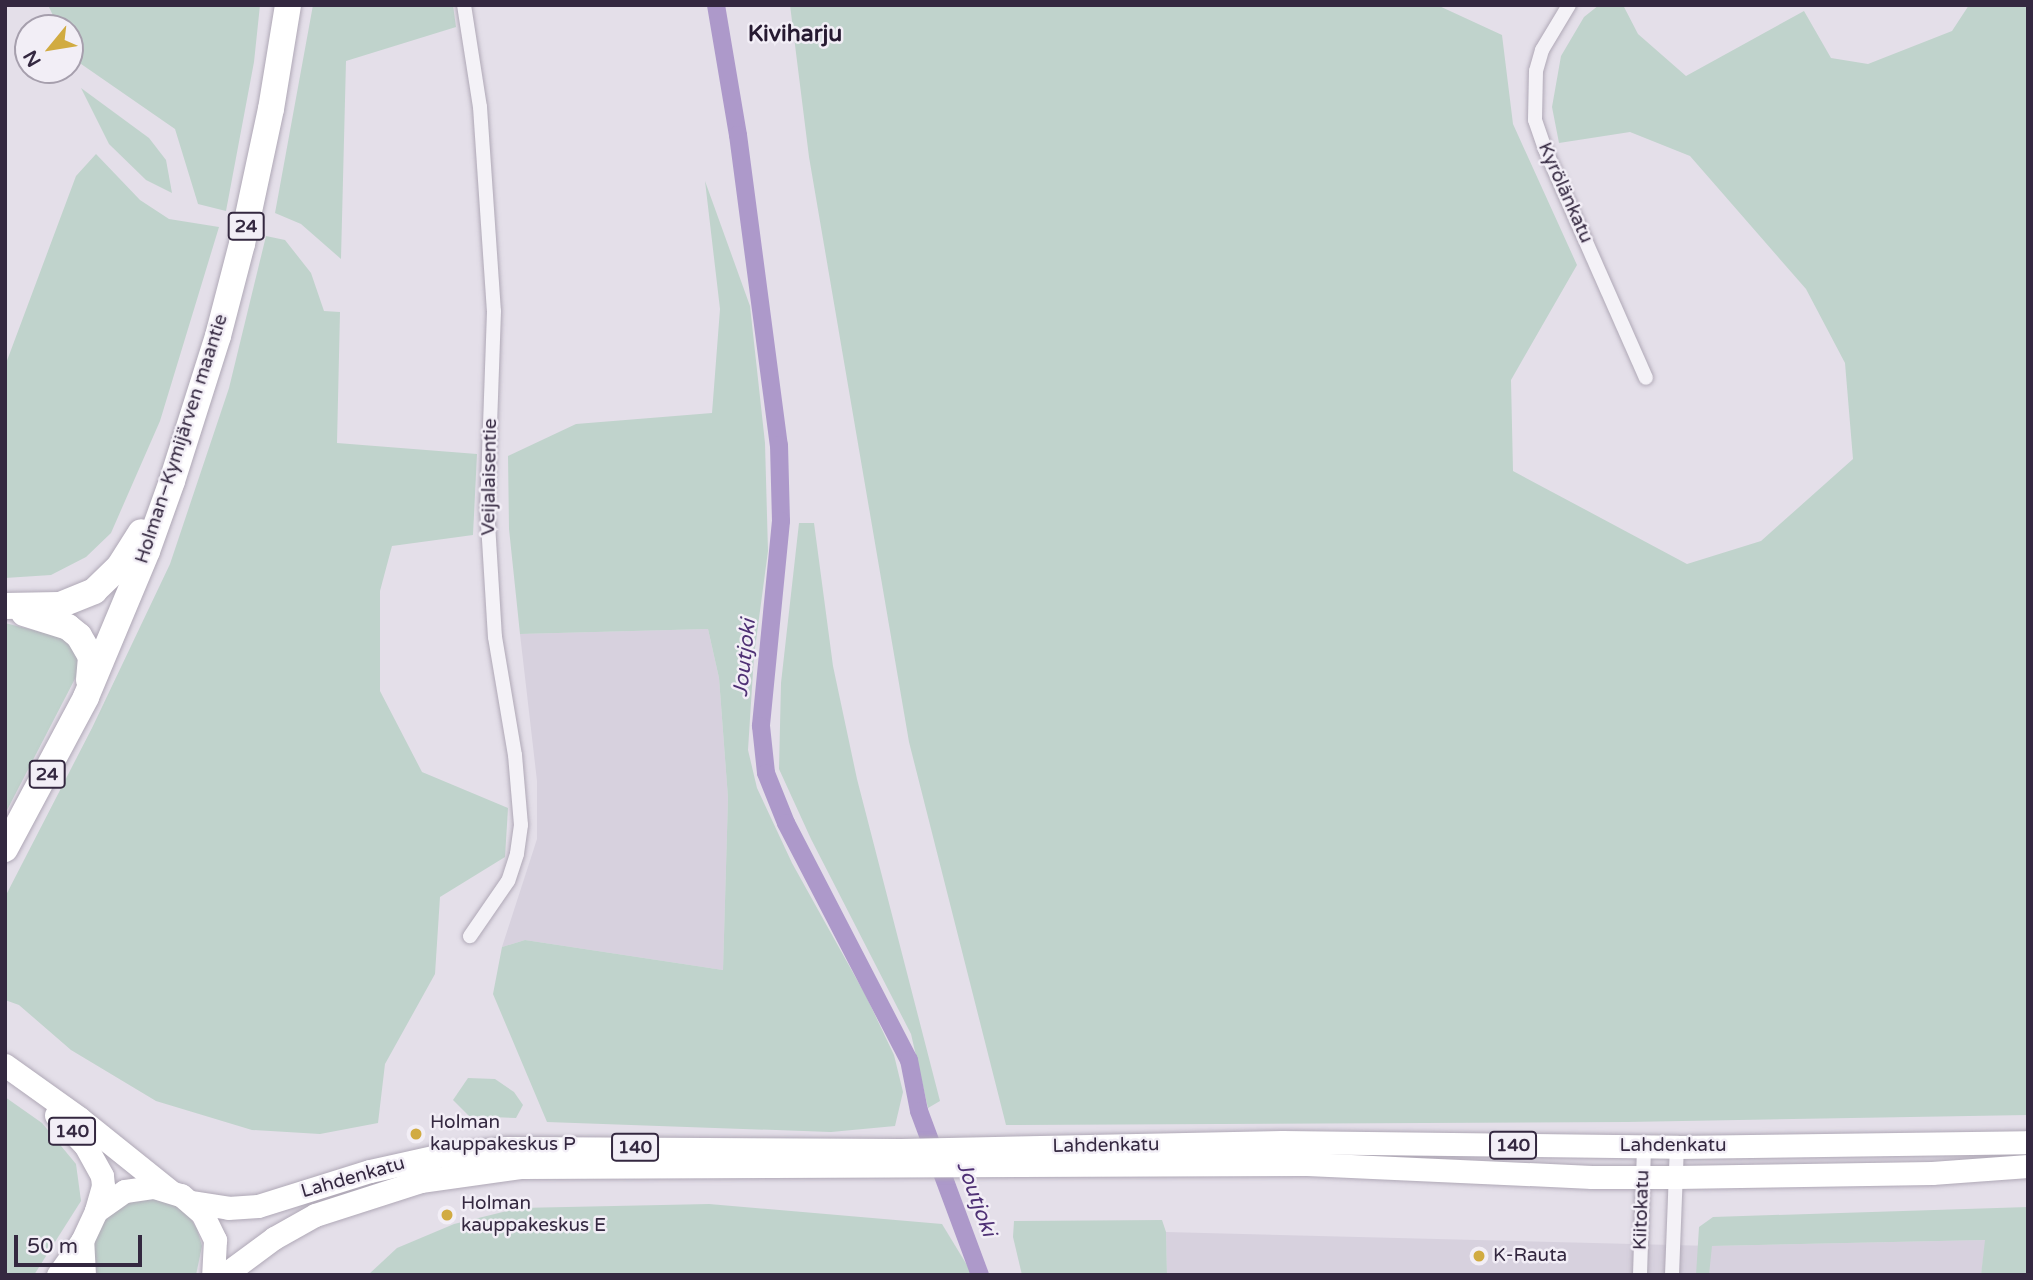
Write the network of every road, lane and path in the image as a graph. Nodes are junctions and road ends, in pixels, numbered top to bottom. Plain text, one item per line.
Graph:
1 (288, 5) edge
2 (464, 5) edge
3 (1569, 5) edge
4 (1646, 379) dead end
5 (185, 442) junction
6 (5, 607) edge
7 (86, 698) junction
8 (5, 849) edge
9 (470, 936) dead end
10 (7, 1066) edge
11 (2028, 1142) edge
12 (1644, 1146) junction
13 (1677, 1147) junction
14 (1000, 1157) junction
15 (902, 1158) junction
16 (2028, 1166) edge
17 (1643, 1177) junction
18 (1676, 1177) junction
19 (169, 1190) junction
20 (192, 1202) junction
21 (96, 1211) junction
22 (82, 1241) junction
23 (58, 1275) edge
24 (84, 1275) edge
25 (213, 1275) edge
26 (224, 1275) edge
27 (1640, 1275) edge
28 (1672, 1275) edge

1 - 5 highway, Holman–Kymijärven maantie / 24
2 - 9 street, Veijalaisentie
3 - 4 street, Kyrölänkatu
5 - 6 highway
5 - 7 highway, Holman–Kymijärven maantie / 24
6 - 7 highway
7 - 8 highway, Holman–Kymijärven maantie / 24
10 - 19 main road, 140
10 - 21 main road, 140
11 - 13 main road, Lahdenkatu / 140
12 - 13 main road, Lahdenkatu / 140
12 - 14 main road, Lahdenkatu / 140
12 - 17 street, Kiitokatu
13 - 18 street, Kiitokatu
14 - 15 main road, Lahdenkatu / 140
14 - 17 main road, Lahdenkatu
15 - 20 main road, Lahdenkatu / 140
15 - 26 main road, Lahdenkatu / 140
16 - 18 main road, Lahdenkatu
17 - 18 main road, Lahdenkatu
17 - 27 street, Kiitokatu
18 - 28 street, Kiitokatu
19 - 20 main road, 140
19 - 21 main road, 140
20 - 25 main road, 140
21 - 22 main road, 140
22 - 23 main road
22 - 24 main road, 140

